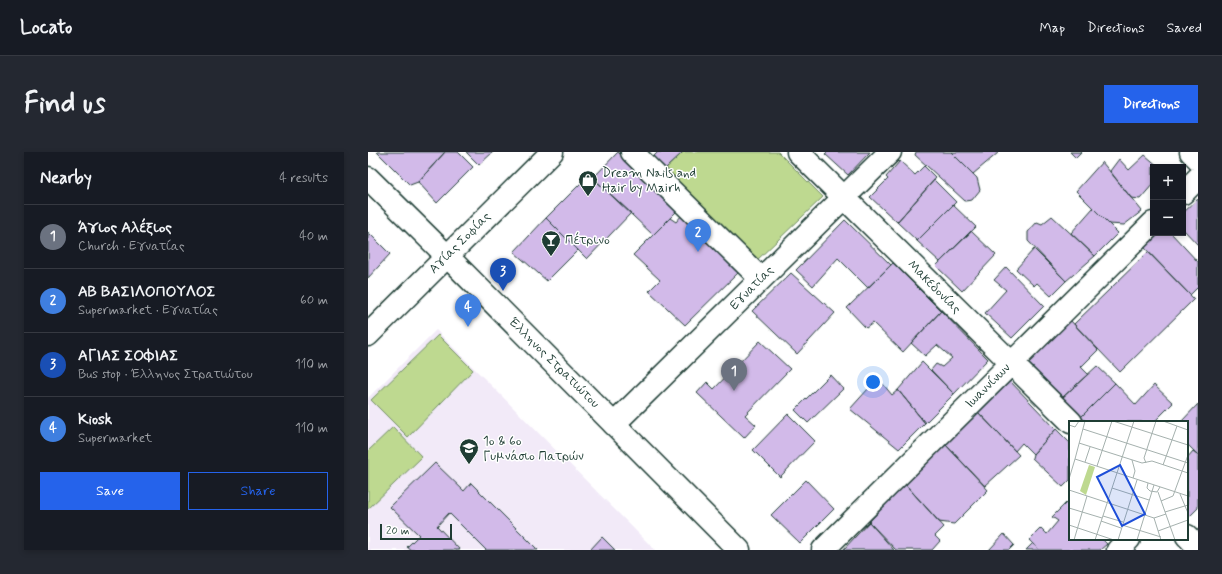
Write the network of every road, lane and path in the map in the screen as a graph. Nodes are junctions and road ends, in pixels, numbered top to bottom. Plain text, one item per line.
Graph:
1 (552, 152) edge
2 (632, 152) edge
3 (798, 152) edge
4 (890, 152) edge
5 (1190, 152) edge
6 (1198, 160) edge
7 (368, 178) edge
8 (1198, 178) edge
9 (1186, 190) edge
10 (844, 198) junction
11 (1150, 226) edge
12 (447, 256) junction
13 (761, 279) junction
14 (368, 335) edge
15 (1012, 363) junction
16 (1070, 421) edge
17 (614, 424) junction
18 (1128, 540) edge
19 (738, 550) edge
20 (823, 550) edge
21 (1118, 550) edge

1 - 12 street, Αγίας Σοφίας
2 - 13 street
3 - 10 street, Μακεδονίας
4 - 10 street, Εγνατίας
5 - 6 street
7 - 12 street, Έλληνος Στρατιώτου
8 - 9 street
10 - 13 street, Εγνατίας
10 - 15 street, Μακεδονίας
11 - 15 street, Ιωαννίνων
12 - 14 street, Αγίας Σοφίας
12 - 17 street, Έλληνος Στρατιώτου
13 - 17 street, Εγνατίας
15 - 16 street, Μακεδονίας
15 - 20 street, Ιωαννίνων
17 - 19 street, Έλληνος Στρατιώτου
18 - 21 street

